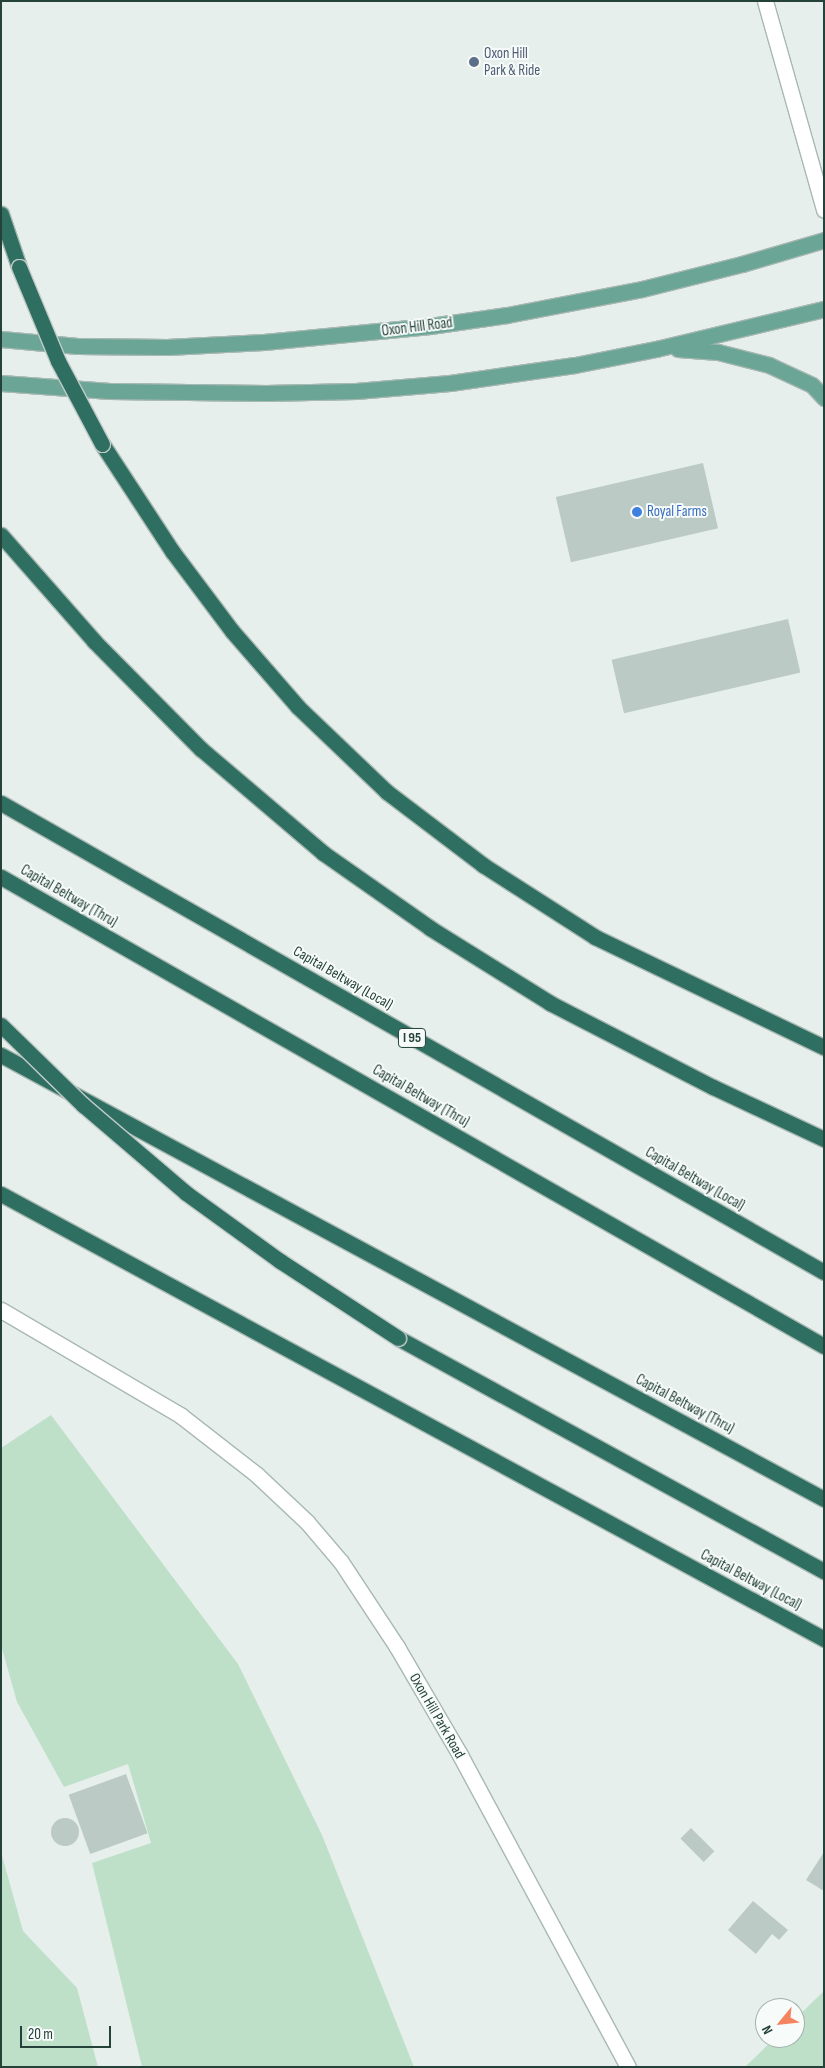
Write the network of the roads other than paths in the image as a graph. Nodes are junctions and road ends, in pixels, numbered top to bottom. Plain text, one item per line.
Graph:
1 (764, 1) edge
2 (824, 210) edge
3 (1, 214) edge
4 (824, 240) edge
5 (824, 309) edge
6 (1, 339) edge
7 (656, 349) junction
8 (1, 383) edge
9 (824, 398) edge
10 (1, 535) edge
11 (1, 803) edge
12 (1, 877) edge
13 (1, 1025) edge
14 (824, 1048) edge
15 (1, 1055) edge
16 (824, 1139) edge
17 (1, 1194) edge
18 (824, 1272) edge
19 (1, 1310) edge
20 (824, 1346) edge
21 (824, 1499) edge
22 (824, 1571) edge
23 (824, 1640) edge
24 (628, 2067) edge

1 - 2 lane
3 - 14 highway, bridge
4 - 6 main road, Oxon Hill Road
5 - 7 main road
7 - 8 main road
7 - 9 main road
10 - 16 highway
11 - 18 highway, Capital Beltway (Local) / I 95
12 - 20 highway, Capital Beltway (Thru)
13 - 22 highway, bridge
15 - 21 highway, Capital Beltway (Thru)
17 - 23 highway, Capital Beltway (Local)
19 - 24 lane, Oxon Hill Park Road

